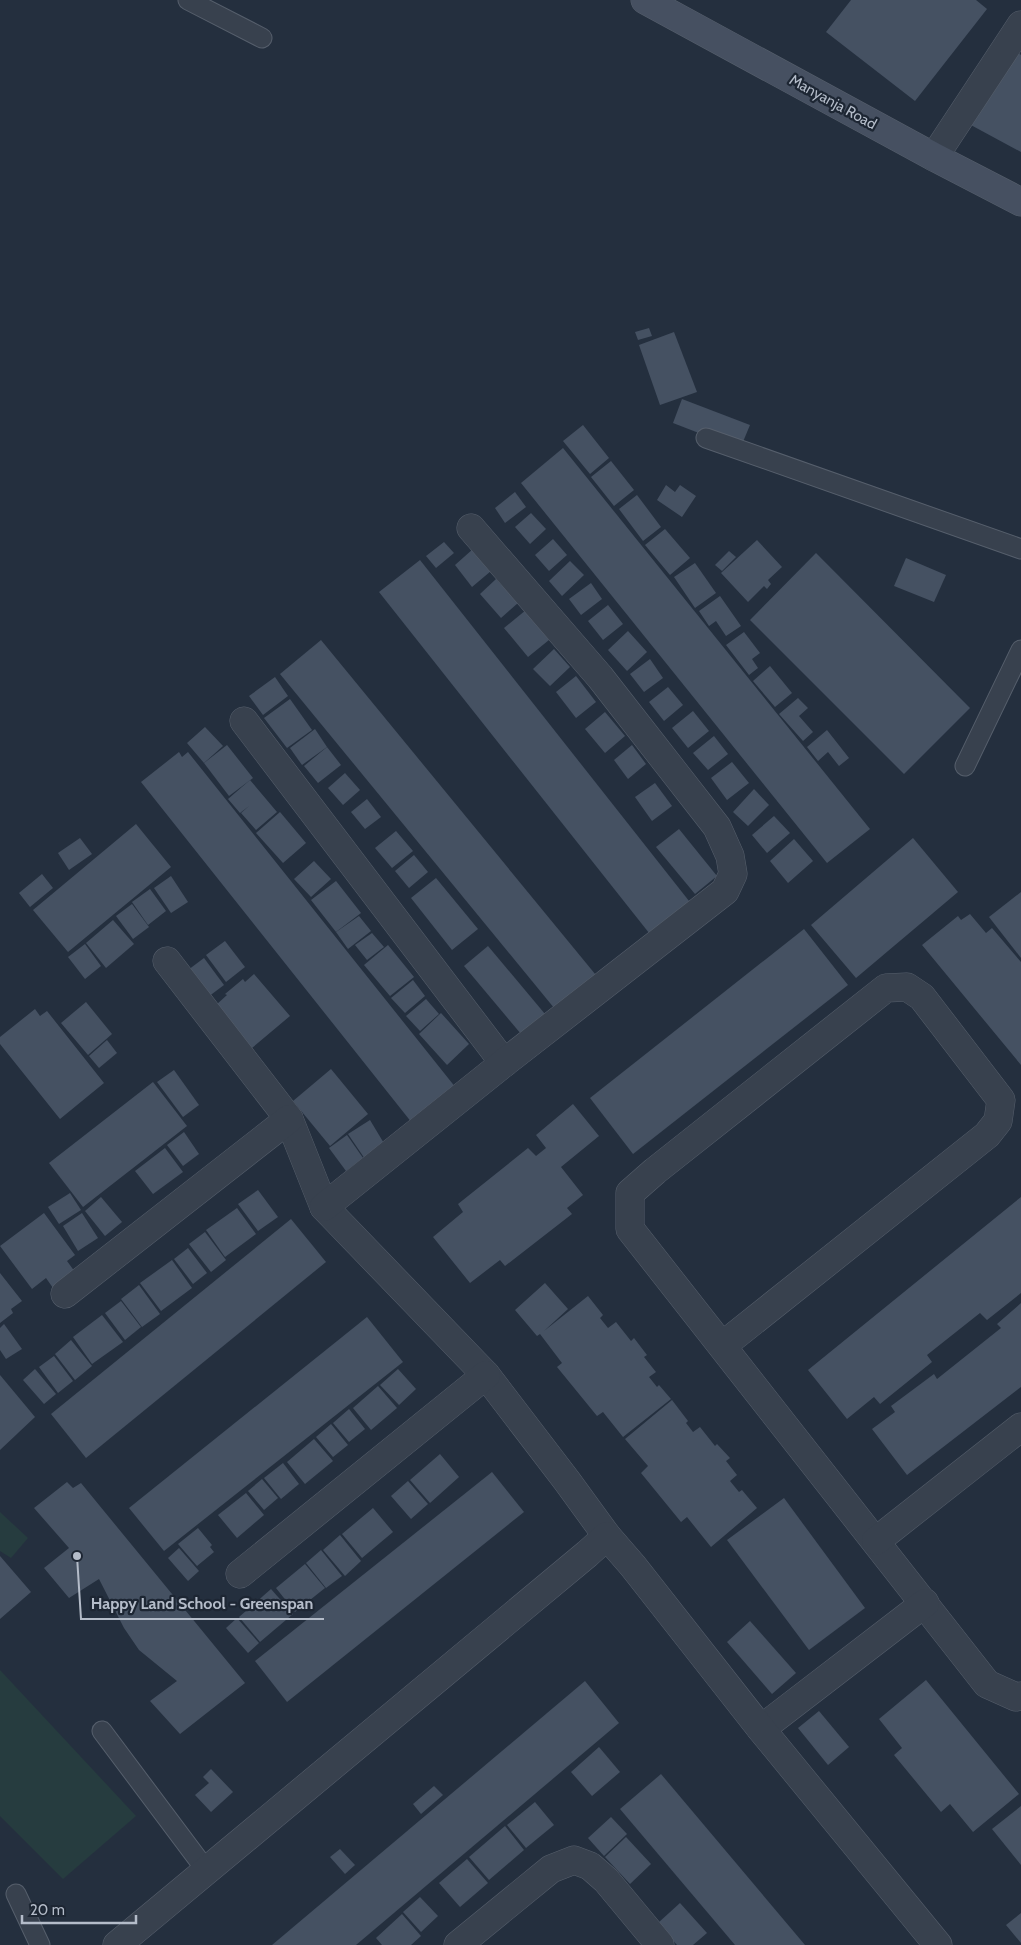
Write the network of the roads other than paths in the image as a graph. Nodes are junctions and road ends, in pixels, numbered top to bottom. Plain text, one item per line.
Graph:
1 (188, 0) edge
2 (645, 0) edge
3 (1021, 26) edge
4 (262, 38) dead end
5 (934, 157) junction
6 (1021, 202) edge
7 (706, 438) dead end
8 (471, 528) dead end
9 (1021, 549) edge
10 (1021, 650) edge
11 (244, 721) dead end
12 (965, 766) dead end
13 (167, 961) dead end
14 (504, 1063) junction
15 (289, 1119) junction
16 (324, 1207) junction
17 (65, 1294) dead end
18 (722, 1346) junction
19 (486, 1375) junction
20 (1021, 1427) edge
21 (607, 1536) junction
22 (876, 1541) junction
23 (240, 1574) dead end
24 (925, 1603) junction
25 (1021, 1696) edge
26 (761, 1729) junction
27 (102, 1731) dead end
28 (206, 1870) junction
29 (16, 1894) dead end
30 (40, 1945) edge
31 (117, 1945) edge
32 (458, 1945) edge
33 (660, 1945) edge
34 (938, 1945) edge

1 - 4 lane
2 - 5 main road, Manyanja Road
3 - 5 street
5 - 6 main road, Manyanja Road
7 - 9 lane
8 - 14 street
10 - 12 lane
11 - 14 street
13 - 15 street
14 - 16 street
15 - 16 street
15 - 17 street
16 - 19 street
18 - 18 street
18 - 22 street
19 - 21 street
19 - 23 street
20 - 22 street
21 - 26 street
21 - 28 street
22 - 24 street
24 - 25 street
24 - 26 street
26 - 34 street
27 - 28 lane
28 - 31 street
29 - 30 lane
32 - 33 street

